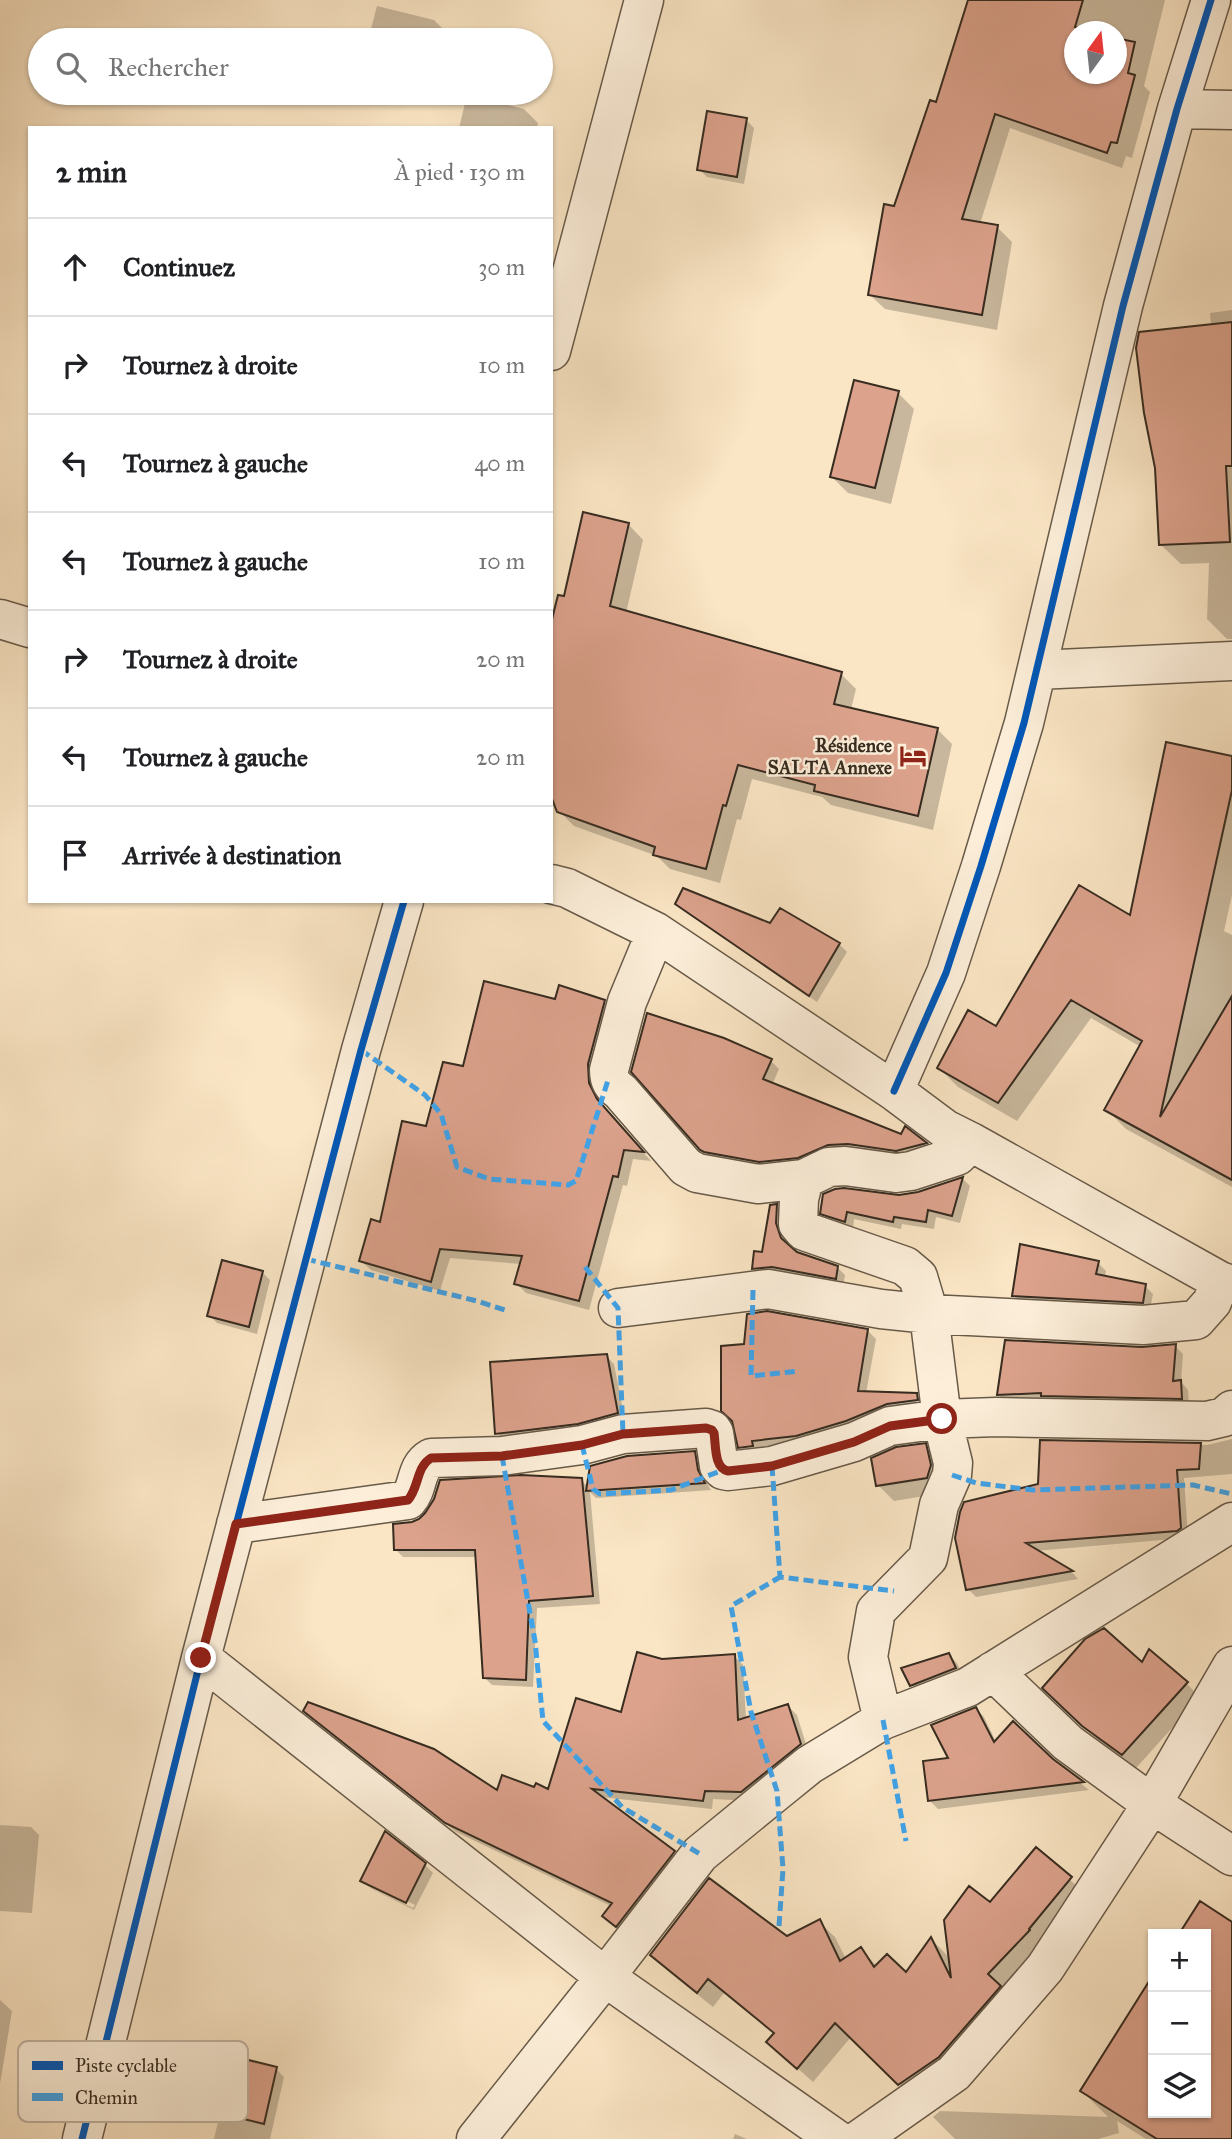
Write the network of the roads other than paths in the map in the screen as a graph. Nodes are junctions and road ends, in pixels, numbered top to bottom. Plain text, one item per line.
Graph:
1 (645, 0) edge
2 (1211, 0) edge
3 (1177, 109) junction
4 (1232, 110) edge
5 (553, 344) edge
6 (0, 619) edge
7 (28, 627) edge
8 (1232, 660) edge
9 (1037, 670) junction
10 (553, 884) edge
11 (403, 903) edge
12 (656, 932) junction
13 (894, 1091) junction
14 (971, 1142) junction
15 (804, 1180) junction
16 (1226, 1283) edge
17 (618, 1308) dead end
18 (929, 1314) junction
19 (1232, 1410) edge
20 (942, 1419) junction
21 (1232, 1522) edge
22 (236, 1524) junction
23 (201, 1658) junction
24 (1232, 1666) edge
25 (992, 1671) junction
26 (883, 1720) junction
27 (1152, 1804) junction
28 (1232, 1856) edge
29 (605, 1977) junction
30 (106, 2041) edge
31 (86, 2122) edge
32 (82, 2139) edge
33 (476, 2139) edge
34 (836, 2139) edge
35 (860, 2139) edge

1 - 5 street
2 - 3 street
3 - 4 street
3 - 9 street
6 - 7 street
8 - 9 street
9 - 13 street
10 - 12 street
11 - 22 street
12 - 13 street
12 - 15 street
13 - 14 street
14 - 15 street
14 - 16 street
15 - 18 street
16 - 18 street
17 - 18 street
18 - 20 street
19 - 20 street
20 - 22 street
20 - 26 street
21 - 25 street
22 - 23 street
23 - 29 street
23 - 30 street
24 - 27 street
25 - 26 street
25 - 27 street
26 - 29 street
27 - 28 street
27 - 35 street
29 - 33 street
29 - 34 street
31 - 32 street

